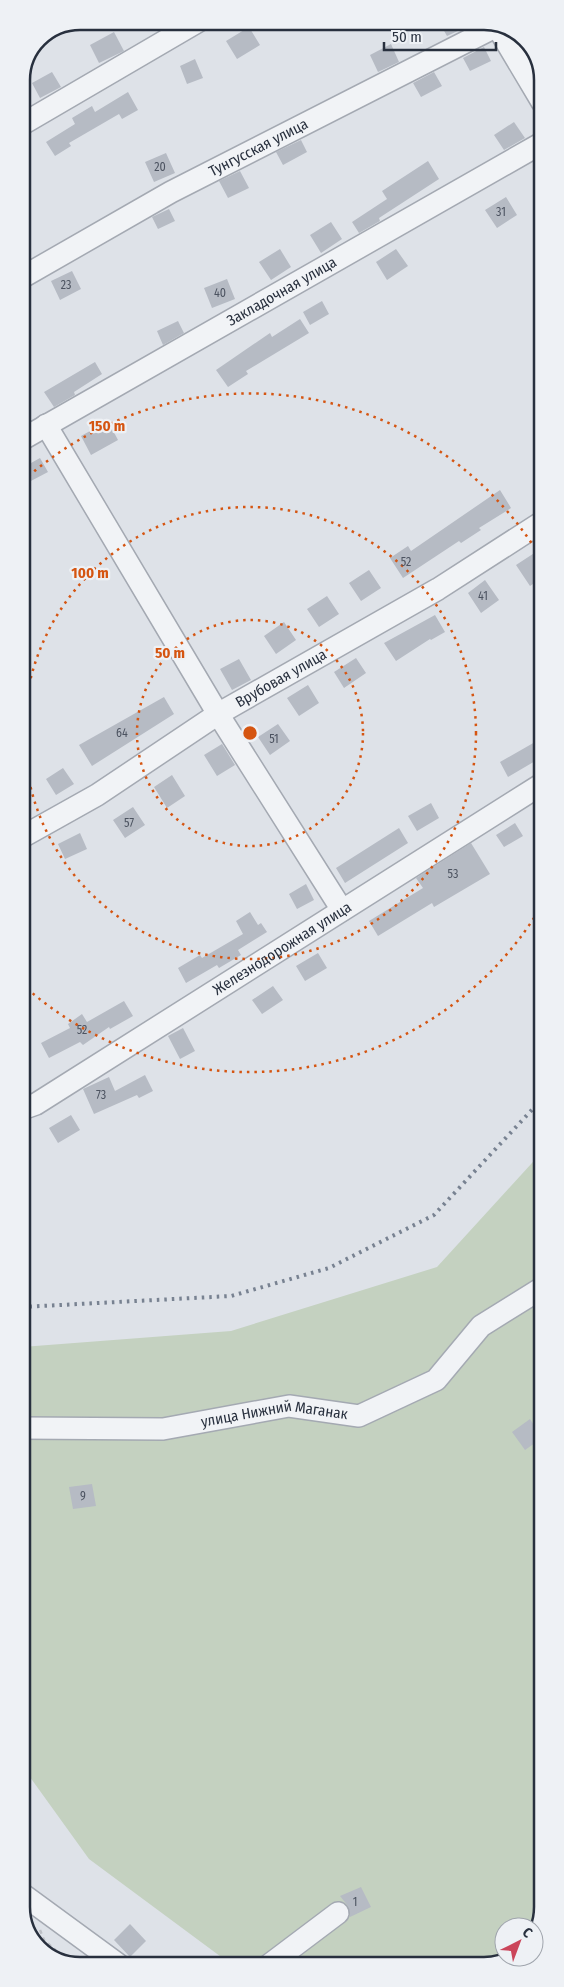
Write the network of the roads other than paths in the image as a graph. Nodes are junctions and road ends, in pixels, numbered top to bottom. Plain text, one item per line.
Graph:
1 (184, 30) edge
2 (487, 30) edge
3 (502, 34) edge
4 (534, 88) edge
5 (30, 120) edge
6 (534, 148) edge
7 (30, 273) edge
8 (46, 425) junction
9 (30, 435) edge
10 (534, 527) edge
11 (218, 714) junction
12 (534, 789) edge
13 (30, 833) edge
14 (342, 910) junction
15 (30, 1106) edge
16 (534, 1293) edge
17 (30, 1428) edge
18 (30, 1900) edge
19 (338, 1913) dead end
20 (107, 1957) edge
21 (280, 1957) edge

1 - 5 street
2 - 7 street, Тунгусская улица
3 - 4 street
6 - 8 street, Закладочная улица
8 - 9 street, Закладочная улица
8 - 11 street
10 - 11 street, Врубовая улица
11 - 13 street, Врубовая улица
11 - 14 street
12 - 14 street, Железнодорожная улица
14 - 15 street, Железнодорожная улица
16 - 17 street, улица Нижний Маганак
18 - 20 street
19 - 21 street

